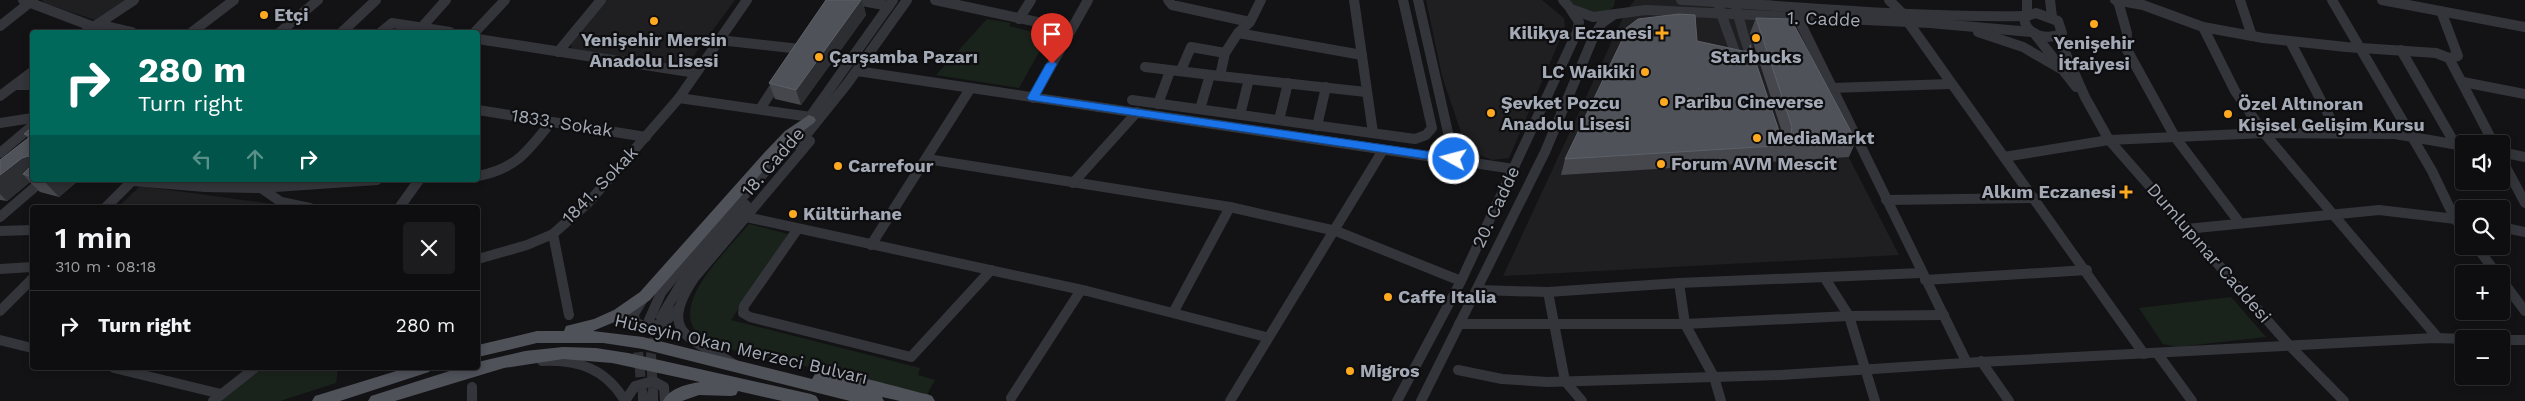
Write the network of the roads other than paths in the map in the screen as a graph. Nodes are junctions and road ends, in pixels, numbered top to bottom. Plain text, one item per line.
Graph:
1 (134, 0) edge
2 (234, 0) edge
3 (318, 0) edge
4 (376, 0) edge
5 (446, 0) edge
6 (505, 0) edge
7 (601, 0) edge
8 (748, 0) edge
9 (857, 0) edge
10 (907, 0) edge
11 (935, 0) edge
12 (1031, 0) edge
13 (1088, 0) edge
14 (1168, 0) edge
15 (1261, 0) edge
16 (1354, 0) edge
17 (1403, 0) edge
18 (1418, 0) edge
19 (1555, 0) edge
20 (1626, 0) edge
21 (1681, 0) edge
22 (1734, 0) edge
23 (1889, 0) edge
24 (2027, 0) edge
25 (2050, 0) edge
26 (2240, 0) edge
27 (2332, 0) edge
28 (2382, 0) edge
29 (28, 1) edge
30 (1717, 1) edge
31 (2116, 1) edge
32 (2143, 2) edge
33 (891, 3) edge
34 (1797, 3) edge
35 (1566, 4) edge
36 (2441, 11) junction
37 (1901, 12) junction
38 (1615, 14) junction
39 (1721, 14) junction
40 (2026, 15) junction
41 (2052, 17) junction
42 (1798, 18) junction
43 (1019, 19) junction
44 (1250, 22) junction
45 (1908, 22) junction
46 (1930, 23) junction
47 (0, 26) edge
48 (94, 26) junction
49 (2203, 27) junction
50 (2525, 27) edge
51 (421, 28) junction
52 (1070, 29) junction
53 (89, 30) edge
54 (123, 30) edge
55 (195, 30) edge
56 (282, 30) edge
57 (344, 30) edge
58 (383, 30) edge
59 (432, 30) edge
60 (2033, 32) junction
61 (1238, 33) junction
62 (480, 34) edge
63 (2058, 36) junction
64 (2252, 36) junction
65 (1360, 37) junction
66 (480, 39) edge
67 (719, 40) junction
68 (2290, 41) junction
69 (2361, 48) junction
70 (800, 49) edge
71 (1339, 50) junction
72 (2401, 50) junction
73 (558, 52) junction
74 (1225, 53) junction
75 (1362, 54) junction
76 (2449, 58) junction
77 (1738, 60) edge
78 (1145, 68) dead end
79 (2061, 69) junction
80 (1181, 70) junction
81 (1755, 70) edge
82 (785, 71) edge
83 (857, 71) junction
84 (1170, 71) junction
85 (1364, 72) junction
86 (696, 73) junction
87 (30, 74) edge
88 (1215, 75) junction
89 (1249, 79) junction
90 (2463, 82) junction
91 (1288, 83) junction
92 (847, 84) junction
93 (1950, 84) junction
94 (15, 85) junction
95 (30, 85) edge
96 (1326, 87) junction
97 (1832, 88) junction
98 (970, 89) junction
99 (1348, 90) junction
100 (1366, 92) junction
101 (2525, 94) edge
102 (0, 96) edge
103 (2084, 97) junction
104 (678, 98) junction
105 (1033, 98) junction
106 (1132, 100) dead end
107 (1158, 104) junction
108 (760, 108) junction
109 (480, 110) edge
110 (1200, 110) junction
111 (1137, 112) junction
112 (1240, 115) junction
113 (30, 118) edge
114 (810, 118) junction
115 (1279, 120) junction
116 (0, 122) edge
117 (551, 122) junction
118 (1318, 126) junction
119 (30, 128) edge
120 (1373, 133) junction
121 (2264, 133) junction
122 (2338, 134) junction
123 (2490, 135) edge
124 (2174, 136) junction
125 (646, 137) junction
126 (2412, 137) junction
127 (2455, 138) edge
128 (2109, 140) junction
129 (2455, 144) edge
130 (1384, 150) junction
131 (0, 153) edge
132 (2510, 154) edge
133 (2004, 157) junction
134 (2525, 157) edge
135 (927, 159) junction
136 (1454, 159) junction
137 (1514, 170) junction
138 (2510, 175) edge
139 (480, 176) edge
140 (40, 182) edge
141 (131, 182) edge
142 (171, 182) edge
143 (315, 182) edge
144 (418, 182) edge
145 (284, 183) edge
146 (1073, 183) junction
147 (209, 184) edge
148 (261, 188) junction
149 (2034, 198) junction
150 (1886, 200) junction
151 (2525, 203) edge
152 (108, 205) edge
153 (278, 205) edge
154 (401, 205) edge
155 (1230, 208) junction
156 (2455, 210) edge
157 (2334, 214) junction
158 (0, 218) edge
159 (746, 218) junction
160 (2455, 218) edge
161 (2239, 222) junction
162 (2186, 228) junction
163 (2510, 229) edge
164 (30, 230) edge
165 (797, 230) junction
166 (0, 231) edge
167 (1336, 231) junction
168 (2525, 232) edge
169 (552, 234) junction
170 (871, 245) junction
171 (480, 258) edge
172 (30, 267) edge
173 (0, 269) edge
174 (991, 270) junction
175 (2087, 270) junction
176 (1923, 276) junction
177 (1824, 277) junction
178 (30, 281) edge
179 (1461, 281) junction
180 (1679, 283) junction
181 (1081, 290) junction
182 (1477, 290) junction
183 (1548, 292) junction
184 (2510, 292) edge
185 (645, 296) junction
186 (678, 308) junction
187 (0, 311) edge
188 (1174, 311) junction
189 (2525, 311) edge
190 (569, 315) dead end
191 (1944, 315) junction
192 (1849, 316) junction
193 (661, 318) tunnel mouth
194 (649, 320) tunnel mouth
195 (1460, 324) junction
196 (1685, 324) junction
197 (1553, 325) junction
198 (537, 337) junction
199 (1266, 337) junction
200 (2438, 338) junction
201 (2455, 339) edge
202 (0, 340) edge
203 (2510, 340) edge
204 (2525, 340) edge
205 (2290, 345) junction
206 (30, 348) edge
207 (480, 351) edge
208 (2157, 353) junction
209 (2144, 354) junction
210 (1966, 361) junction
211 (1981, 361) junction
212 (504, 364) junction
213 (738, 366) junction
214 (480, 369) edge
215 (121, 370) edge
216 (252, 370) edge
217 (418, 370) edge
218 (477, 370) edge
219 (757, 370) junction
220 (1458, 370) dead end
221 (1866, 371) junction
222 (1714, 377) junction
223 (1565, 382) junction
224 (472, 387) dead end
225 (758, 389) junction
226 (775, 393) junction
227 (217, 398) edge
228 (1011, 398) dead end
229 (320, 401) edge
230 (376, 401) edge
231 (472, 401) edge
232 (625, 401) edge
233 (665, 401) edge
234 (671, 401) edge
235 (794, 401) edge
236 (812, 401) edge
237 (876, 401) edge
238 (927, 401) edge
239 (1230, 401) edge
240 (1397, 401) edge
241 (1421, 401) edge
242 (1582, 401) edge
243 (1721, 401) edge
244 (1875, 401) edge
245 (2009, 401) edge
246 (2192, 401) edge
247 (2344, 401) edge

1 - 48 street
2 - 55 street
3 - 56 street
4 - 57 street
5 - 51 street
6 - 62 street
7 - 73 street
8 - 67 street, 1841. Sokak
9 - 33 street
10 - 83 street, 18. Cadde
11 - 43 street
12 - 43 street
13 - 52 street
14 - 44 street
15 - 44 street
16 - 65 street
17 - 120 street
18 - 136 street
19 - 35 street
20 - 38 street, 20. Cadde
21 - 30 street, 1. Cadde
22 - 81 street, bridge
23 - 37 street
24 - 40 street
25 - 41 street
26 - 64 street
27 - 69 street
28 - 36 street
29 - 47 street
29 - 48 street
30 - 34 street, 1. Cadde
30 - 39 street
31 - 32 street
31 - 124 street
32 - 49 street
33 - 114 street, 18. Cadde
34 - 37 street, 1. Cadde
35 - 38 street, 1. Cadde
35 - 137 street, 20. Cadde
36 - 50 street
36 - 76 street
37 - 40 street, 1. Cadde
38 - 39 street, 1. Cadde
38 - 182 street, 20. Cadde
39 - 42 street, 1. Cadde
39 - 77 street
40 - 41 street, 1. Cadde
40 - 60 street, Dumlupınar Caddesi
41 - 63 street, Dumlupınar Caddesi
42 - 45 street, 1. Cadde
42 - 97 street
43 - 52 street
44 - 61 street
45 - 46 street, 1. Cadde
45 - 93 street
46 - 60 street, 1. Cadde
46 - 79 street
48 - 53 street
48 - 54 street
49 - 64 street
49 - 121 street
51 - 58 street
51 - 59 street
52 - 105 street
60 - 63 street, 1. Cadde
60 - 79 street, Dumlupınar Caddesi
61 - 71 street
61 - 74 street
63 - 103 street, Dumlupınar Caddesi
64 - 68 street
65 - 71 street
65 - 75 street
66 - 73 street
67 - 70 street
67 - 86 street, 1841. Sokak
68 - 69 street
68 - 122 street
69 - 72 street
69 - 126 street
71 - 75 street
72 - 76 street
72 - 127 street
73 - 86 street
74 - 80 street
74 - 88 street
75 - 85 street
76 - 90 street
78 - 84 street
79 - 103 street, Dumlupınar Caddesi
80 - 84 street
80 - 88 street
82 - 108 street
83 - 92 street, 18. Cadde
83 - 98 street
84 - 107 street
85 - 99 street
85 - 100 street
86 - 104 street, 1841. Sokak
87 - 94 street
88 - 89 street
88 - 110 street
89 - 91 street
89 - 112 street
90 - 101 street
90 - 123 street
91 - 96 street
91 - 115 street
92 - 159 street
92 - 193 street, 18. Cadde
93 - 97 street
93 - 133 street
94 - 95 street
94 - 102 street
96 - 99 street
96 - 118 street
97 - 150 street
98 - 105 street
98 - 135 street
99 - 100 street
100 - 120 street
103 - 128 street, Dumlupınar Caddesi
104 - 108 street
104 - 125 street, 1841. Sokak
105 - 111 street
106 - 107 street
107 - 110 street
108 - 114 street
109 - 117 street, 1833. Sokak
110 - 112 street
111 - 130 street
111 - 146 street
112 - 115 street
113 - 116 street
114 - 185 main road
114 - 194 street, 18. Cadde
115 - 118 street
117 - 125 street, 1833. Sokak
117 - 139 street
118 - 120 street
119 - 131 street
121 - 122 street
121 - 124 street
121 - 157 street
122 - 126 street
124 - 128 street
124 - 161 street
125 - 169 street, 1841. Sokak
126 - 129 street
126 - 156 street
128 - 133 street
128 - 162 street, Dumlupınar Caddesi
130 - 136 street
130 - 167 street
132 - 134 street
133 - 149 street
135 - 146 street
135 - 170 street
136 - 137 street
137 - 179 street, 20. Cadde
138 - 151 street
140 - 158 street
141 - 152 street
142 - 147 street
143 - 145 street
144 - 154 street
145 - 148 street
146 - 155 street
147 - 148 street
148 - 153 street
149 - 150 street
149 - 175 street
150 - 176 street
155 - 167 street
155 - 188 street
157 - 160 street
157 - 161 street
157 - 200 street
159 - 165 street
159 - 186 street
161 - 162 street
162 - 205 street, Dumlupınar Caddesi
163 - 168 street
164 - 166 street
165 - 170 street
165 - 174 street
167 - 179 street
167 - 199 street
169 - 171 street, 1841. Sokak
169 - 190 street
170 - 174 street
172 - 173 street
174 - 181 street
175 - 176 street
175 - 209 street
176 - 177 street
176 - 191 street
177 - 180 street
177 - 192 street
178 - 187 street
179 - 240 street, 20. Cadde
180 - 183 street
180 - 196 street
181 - 188 street
181 - 228 street
182 - 183 street
182 - 195 street, 20. Cadde
183 - 197 street
184 - 189 street
185 - 186 street
185 - 198 main road
186 - 213 street
188 - 199 street
191 - 192 street
191 - 210 street
192 - 196 street
192 - 221 street
195 - 197 street
195 - 241 street, 20. Cadde
196 - 197 street
196 - 222 street
197 - 223 street
198 - 207 main road, Hüseyin Okan Merzeci Bulvarı
198 - 213 main road, Hüseyin Okan Merzeci Bulvarı
199 - 239 street
200 - 201 street
200 - 205 street
202 - 206 street
203 - 204 street
205 - 208 street
205 - 247 street, Dumlupınar Caddesi
208 - 209 street
208 - 246 street
209 - 211 street
210 - 211 street
210 - 221 street
211 - 245 street
212 - 214 main road, Hüseyin Okan Merzeci Bulvarı
212 - 225 main road, Hüseyin Okan Merzeci Bulvarı
212 - 232 street
213 - 219 main road, Hüseyin Okan Merzeci Bulvarı
215 - 227 street
216 - 227 street
217 - 229 main road
218 - 230 main road, Hüseyin Okan Merzeci Bulvarı
219 - 237 main road, Hüseyin Okan Merzeci Bulvarı
219 - 238 main road
220 - 223 street
221 - 222 street
221 - 244 street
222 - 223 street
222 - 243 street
223 - 242 street
224 - 231 street
225 - 226 main road, Hüseyin Okan Merzeci Bulvarı
225 - 234 main road
226 - 235 main road
226 - 236 main road, Hüseyin Okan Merzeci Bulvarı
232 - 233 street

